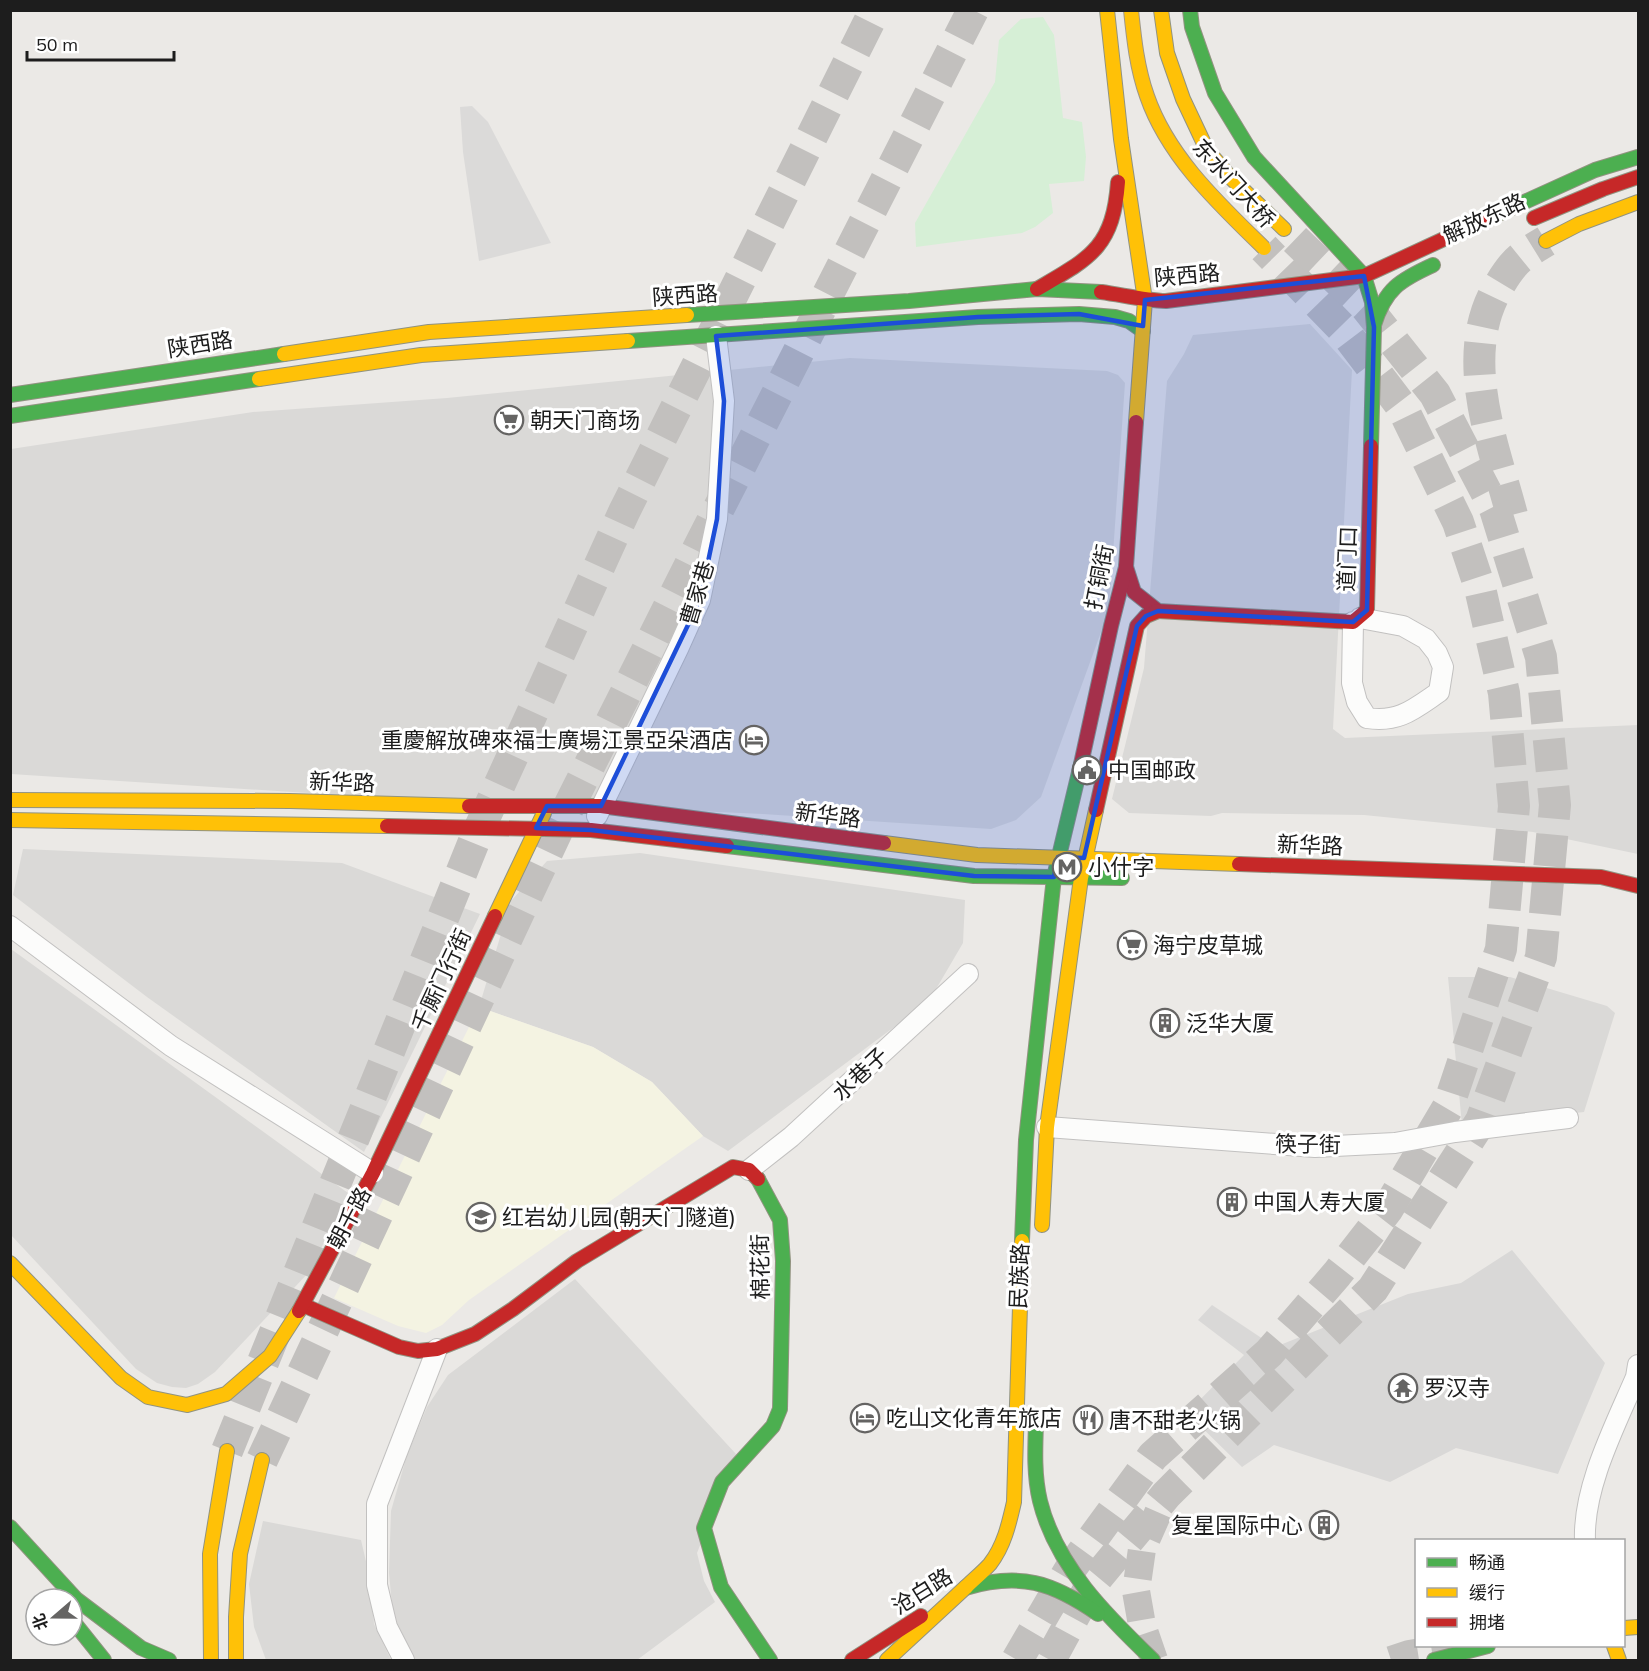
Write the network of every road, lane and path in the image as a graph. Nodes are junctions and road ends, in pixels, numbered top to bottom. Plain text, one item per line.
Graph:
1 (1107, 10) edge
2 (1131, 10) edge
3 (1161, 10) edge
4 (1190, 10) edge
5 (1121, 139) junction
6 (1638, 157) edge
7 (1638, 177) edge
8 (1638, 202) edge
9 (1523, 223) dead end
10 (1284, 229) tunnel mouth
11 (1546, 241) tunnel mouth
12 (1264, 248) tunnel mouth
13 (1442, 261) dead end
14 (1364, 276) junction
15 (1037, 289) junction
16 (1145, 300) junction
17 (1374, 327) junction
18 (1143, 331) junction
19 (716, 336) junction
20 (10, 395) edge
21 (10, 416) edge
22 (1126, 567) junction
23 (1158, 611) junction
24 (1357, 620) junction
25 (10, 800) edge
26 (547, 806) junction
27 (601, 806) junction
28 (10, 820) edge
29 (536, 828) junction
30 (591, 830) junction
31 (1059, 857) junction
32 (1084, 858) junction
33 (1054, 877) junction
34 (1081, 878) junction
35 (1135, 878) dead end
36 (1638, 886) edge
37 (10, 927) edge
38 (968, 974) dead end
39 (1568, 1118) dead end
40 (1047, 1127) junction
41 (749, 1170) junction
42 (373, 1173) junction
43 (1042, 1239) dead end
44 (10, 1263) edge
45 (303, 1305) junction
46 (437, 1349) junction
47 (1638, 1365) edge
48 (1036, 1407) dead end
49 (227, 1451) tunnel mouth
50 (262, 1460) tunnel mouth
51 (10, 1527) edge
52 (1585, 1539) edge
53 (966, 1587) junction
54 (1118, 1627) junction
55 (84, 1635) edge
56 (1484, 1647) edge
57 (104, 1660) edge
58 (169, 1660) edge
59 (211, 1660) edge
60 (236, 1660) edge
61 (404, 1660) edge
62 (770, 1660) edge
63 (852, 1660) edge
64 (887, 1660) edge
65 (1153, 1660) edge
66 (1434, 1660) edge

1 - 5 main road
2 - 12 main road, 东水门大桥, bridge
3 - 10 main road, 东水门大桥
4 - 14 main road
5 - 15 main road
5 - 16 main road, 打铜街
6 - 14 main road, 解放东路
7 - 9 main road, 解放东路
8 - 11 main road
13 - 17 main road, 解放东路
14 - 16 main road, 陕西路
14 - 17 main road, 道门口
15 - 16 main road, 陕西路
15 - 20 main road, 陕西路
16 - 18 main road, 打铜街
17 - 24 main road, 道门口
18 - 19 main road, 陕西路
18 - 22 main road, 打铜街
19 - 21 main road, 陕西路
19 - 27 street, 曹家巷
22 - 23 main road
22 - 31 main road, 打铜街
23 - 24 main road, 道门口
23 - 32 main road
24 - 24 street
25 - 26 main road, 新华路
26 - 27 main road, 新华路
26 - 29 main road, 千厮门行街
27 - 30 street, 曹家巷
27 - 31 main road, 新华路
28 - 29 main road, 新华路
29 - 30 main road, 新华路
29 - 42 main road, 千厮门行街
30 - 33 main road, 新华路
31 - 32 main road, 新华路
31 - 33 main road, 民族路
32 - 34 main road, 民族路
32 - 36 main road, 新华路
33 - 34 main road, 新华路
33 - 53 main road, 民族路
34 - 35 main road, 新华路
34 - 40 main road, 民族路
37 - 42 street, 朝千路
38 - 41 street, 水巷子
39 - 40 street, 筷子街
40 - 43 main road, 民族路
41 - 46 main road
41 - 62 main road, 棉花街
42 - 45 main road, 朝千路
44 - 45 main road, 朝千路
45 - 46 main road
46 - 61 street
47 - 52 street
48 - 54 main road
49 - 59 main road
50 - 60 main road
51 - 58 main road
53 - 54 main road, 沧白路
53 - 63 main road, 沧白路
53 - 64 main road
54 - 65 main road
55 - 57 main road
56 - 66 main road

